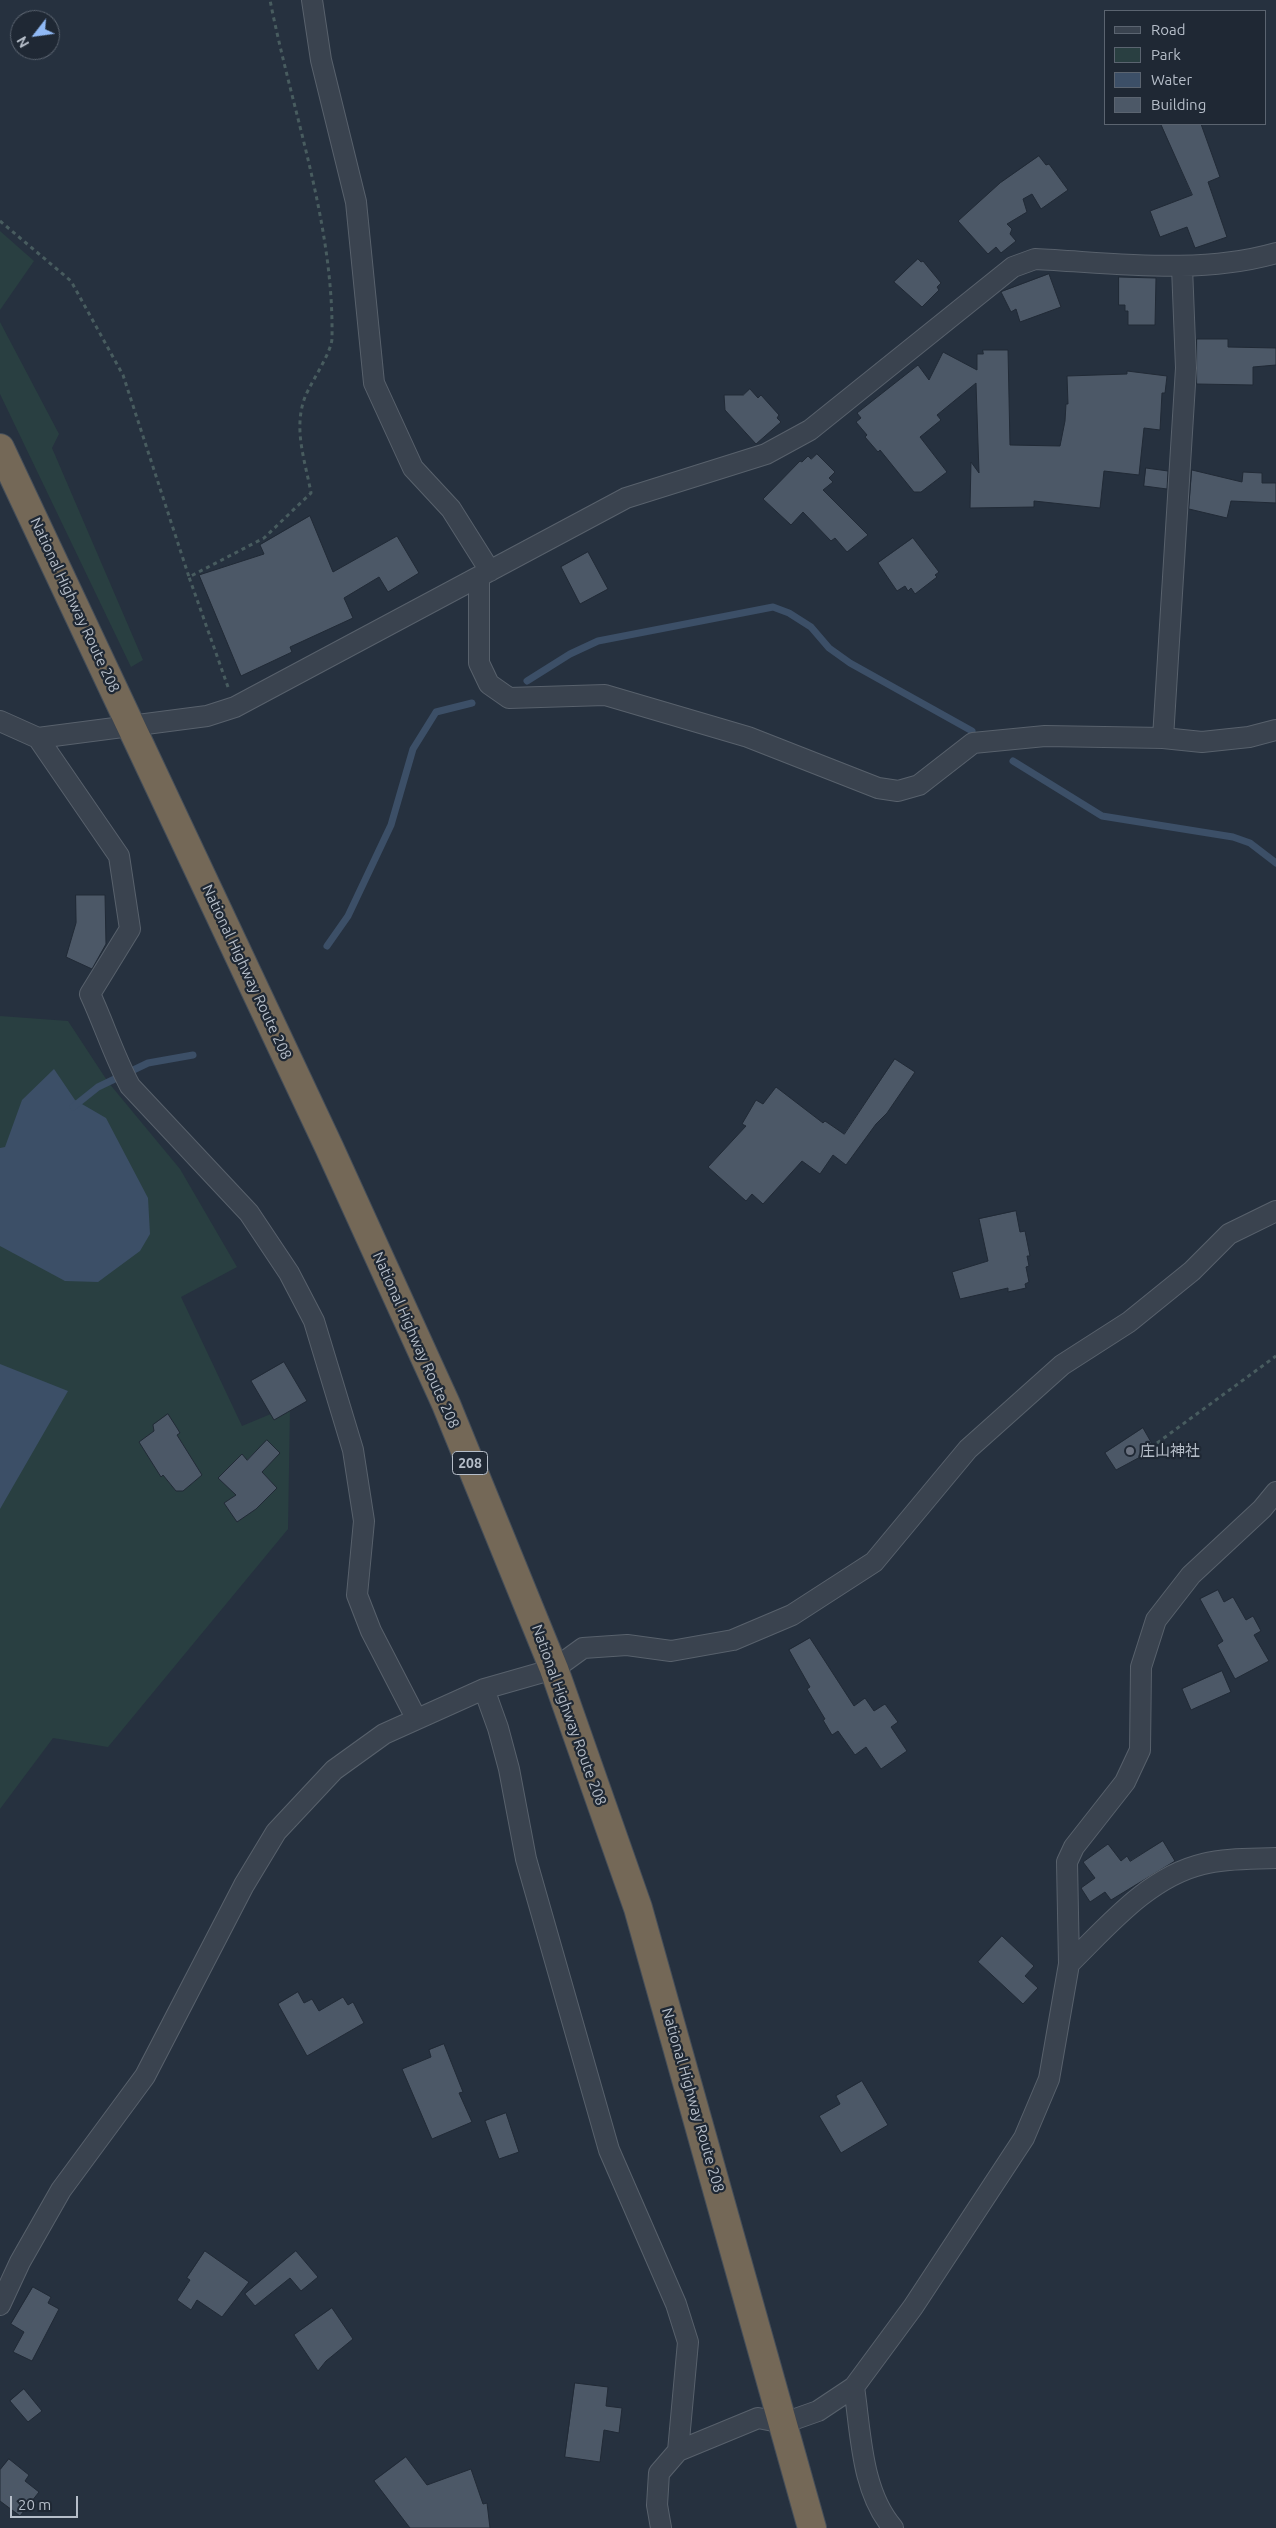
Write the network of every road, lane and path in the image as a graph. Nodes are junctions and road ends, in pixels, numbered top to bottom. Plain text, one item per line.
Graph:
1 (270, 0) edge
2 (312, 0) edge
3 (0, 221) edge
4 (1276, 253) edge
5 (1182, 268) junction
6 (0, 448) edge
7 (485, 574) junction
8 (189, 577) junction
9 (235, 707) junction
10 (0, 720) edge
11 (132, 724) junction
12 (1276, 730) edge
13 (38, 738) junction
14 (1163, 738) junction
15 (1276, 1211) edge
16 (1276, 1356) edge
17 (1157, 1443) dead end
18 (1276, 1492) edge
19 (554, 1669) junction
20 (484, 1689) junction
21 (416, 1718) junction
22 (1276, 1858) edge
23 (1069, 1964) junction
24 (0, 2305) edge
25 (854, 2387) junction
26 (784, 2423) junction
27 (678, 2451) junction
28 (661, 2528) edge
29 (812, 2528) edge
30 (893, 2528) edge

1 - 8 path
2 - 7 street
3 - 8 path
4 - 5 street
5 - 7 street
5 - 14 street
6 - 11 highway, National Highway Route 208 / 208
7 - 9 street
7 - 14 street
8 - 9 path
9 - 11 street
10 - 13 street
11 - 13 street
11 - 19 highway, National Highway Route 208 / 208
12 - 14 street
13 - 21 street
15 - 19 street
16 - 17 path
18 - 23 street
19 - 20 street
19 - 26 highway, National Highway Route 208 / 208
20 - 21 street
20 - 27 street
21 - 24 street
22 - 23 street
23 - 25 street
25 - 26 street
25 - 30 street
26 - 27 street
26 - 29 highway, National Highway Route 208 / 208
27 - 28 street

